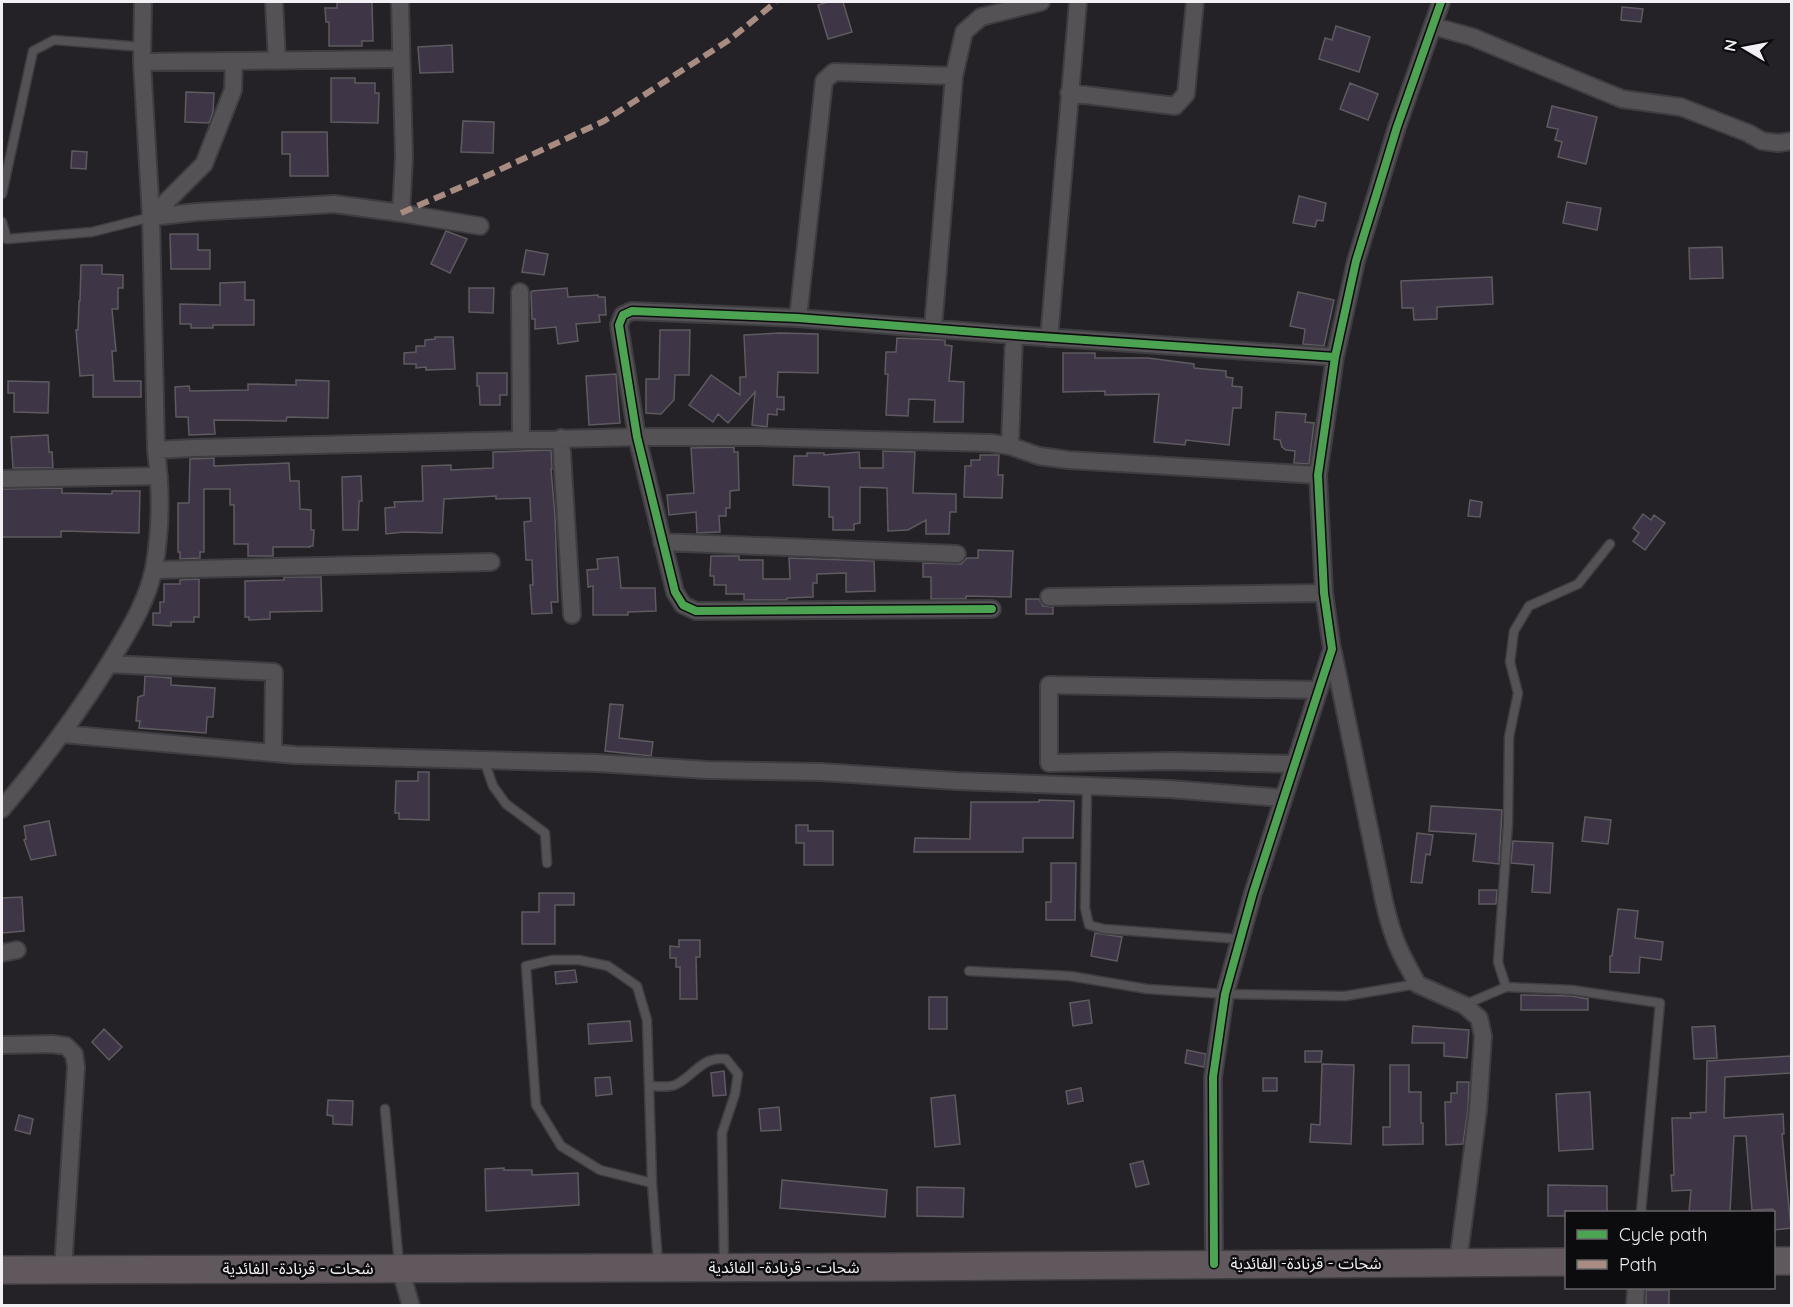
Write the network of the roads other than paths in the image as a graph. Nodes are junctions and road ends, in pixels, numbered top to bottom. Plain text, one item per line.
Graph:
1 (143, 2) edge
2 (274, 2) edge
3 (400, 2) edge
4 (1041, 2) edge
5 (1078, 2) edge
6 (1195, 2) edge
7 (1438, 3) edge
8 (1433, 26) junction
9 (142, 54) junction
10 (401, 59) junction
11 (277, 60) junction
12 (234, 61) junction
13 (954, 76) junction
14 (1069, 93) junction
15 (1791, 141) edge
16 (2, 194) edge
17 (401, 213) junction
18 (151, 217) junction
19 (2, 222) edge
20 (480, 226) dead end
21 (520, 292) dead end
22 (798, 318) junction
23 (933, 328) junction
24 (1014, 335) junction
25 (1049, 338) junction
26 (1335, 357) junction
27 (637, 437) junction
28 (561, 438) junction
29 (521, 439) junction
30 (1010, 446) junction
31 (156, 450) junction
32 (1318, 475) junction
33 (159, 476) junction
34 (2, 479) edge
35 (662, 542) junction
36 (1610, 544) dead end
37 (957, 554) dead end
38 (491, 562) dead end
39 (154, 570) junction
40 (1324, 593) junction
41 (1049, 597) dead end
42 (992, 609) dead end
43 (572, 615) dead end
44 (1332, 649) junction
45 (109, 664) junction
46 (1319, 690) junction
47 (63, 734) junction
48 (273, 753) junction
49 (484, 760) junction
50 (1295, 764) junction
51 (1087, 785) junction
52 (1283, 798) junction
53 (2, 809) edge
54 (547, 863) dead end
55 (1240, 939) junction
56 (969, 971) dead end
57 (1417, 984) junction
58 (1506, 987) junction
59 (1225, 994) junction
60 (1464, 1005) junction
61 (2, 1045) edge
62 (649, 1086) junction
63 (385, 1109) dead end
64 (652, 1183) junction
65 (1641, 1211) edge
66 (1775, 1261) edge
67 (1791, 1261) edge
68 (1458, 1262) junction
69 (1565, 1262) edge
70 (1214, 1264) junction
71 (658, 1267) junction
72 (724, 1267) junction
73 (400, 1268) junction
74 (63, 1269) junction
75 (2, 1270) edge
76 (1636, 1289) edge
77 (411, 1305) edge
78 (1635, 1305) edge

1 - 9 street
2 - 11 street
3 - 10 street
4 - 13 street
5 - 14 street
6 - 14 street
7 - 8 street
8 - 15 street
8 - 26 street
9 - 12 street
9 - 16 lane
9 - 18 street
10 - 11 street
10 - 17 street
11 - 12 street
12 - 18 street
13 - 22 street
13 - 23 street
14 - 25 street
17 - 18 street
17 - 20 street
18 - 19 lane
18 - 31 street
21 - 29 street
22 - 23 street
22 - 27 street
23 - 24 street
24 - 25 street
24 - 30 street
25 - 26 street
26 - 32 street
27 - 28 street
27 - 30 street
27 - 35 street
28 - 29 street
28 - 43 street
29 - 31 street
30 - 32 street
31 - 33 street
32 - 40 street
33 - 34 street
33 - 39 street
35 - 37 street
35 - 42 street
36 - 58 lane
38 - 39 street
39 - 45 street
40 - 41 street
40 - 44 street
44 - 46 street
44 - 57 street
45 - 47 street
45 - 48 street
46 - 50 street
46 - 50 street
47 - 48 street
47 - 53 street
48 - 49 street
49 - 51 street
49 - 54 lane
50 - 52 street
51 - 52 street
51 - 55 lane
52 - 55 street
55 - 59 street
56 - 59 lane
57 - 59 lane
57 - 60 street
58 - 60 lane
58 - 65 lane
59 - 70 street
60 - 68 street
61 - 74 street
62 - 64 lane
62 - 64 lane
62 - 72 lane
63 - 73 lane
64 - 71 lane
66 - 67 main road
68 - 69 main road, شحات - قرنادة- الفائدية
68 - 70 main road, شحات - قرنادة- الفائدية
70 - 72 main road, شحات - قرنادة- الفائدية
71 - 72 main road, شحات - قرنادة- الفائدية
71 - 73 main road, شحات - قرنادة- الفائدية
73 - 74 main road, شحات - قرنادة- الفائدية
73 - 77 street
74 - 75 main road, شحات - قرنادة- الفائدية
76 - 78 street

